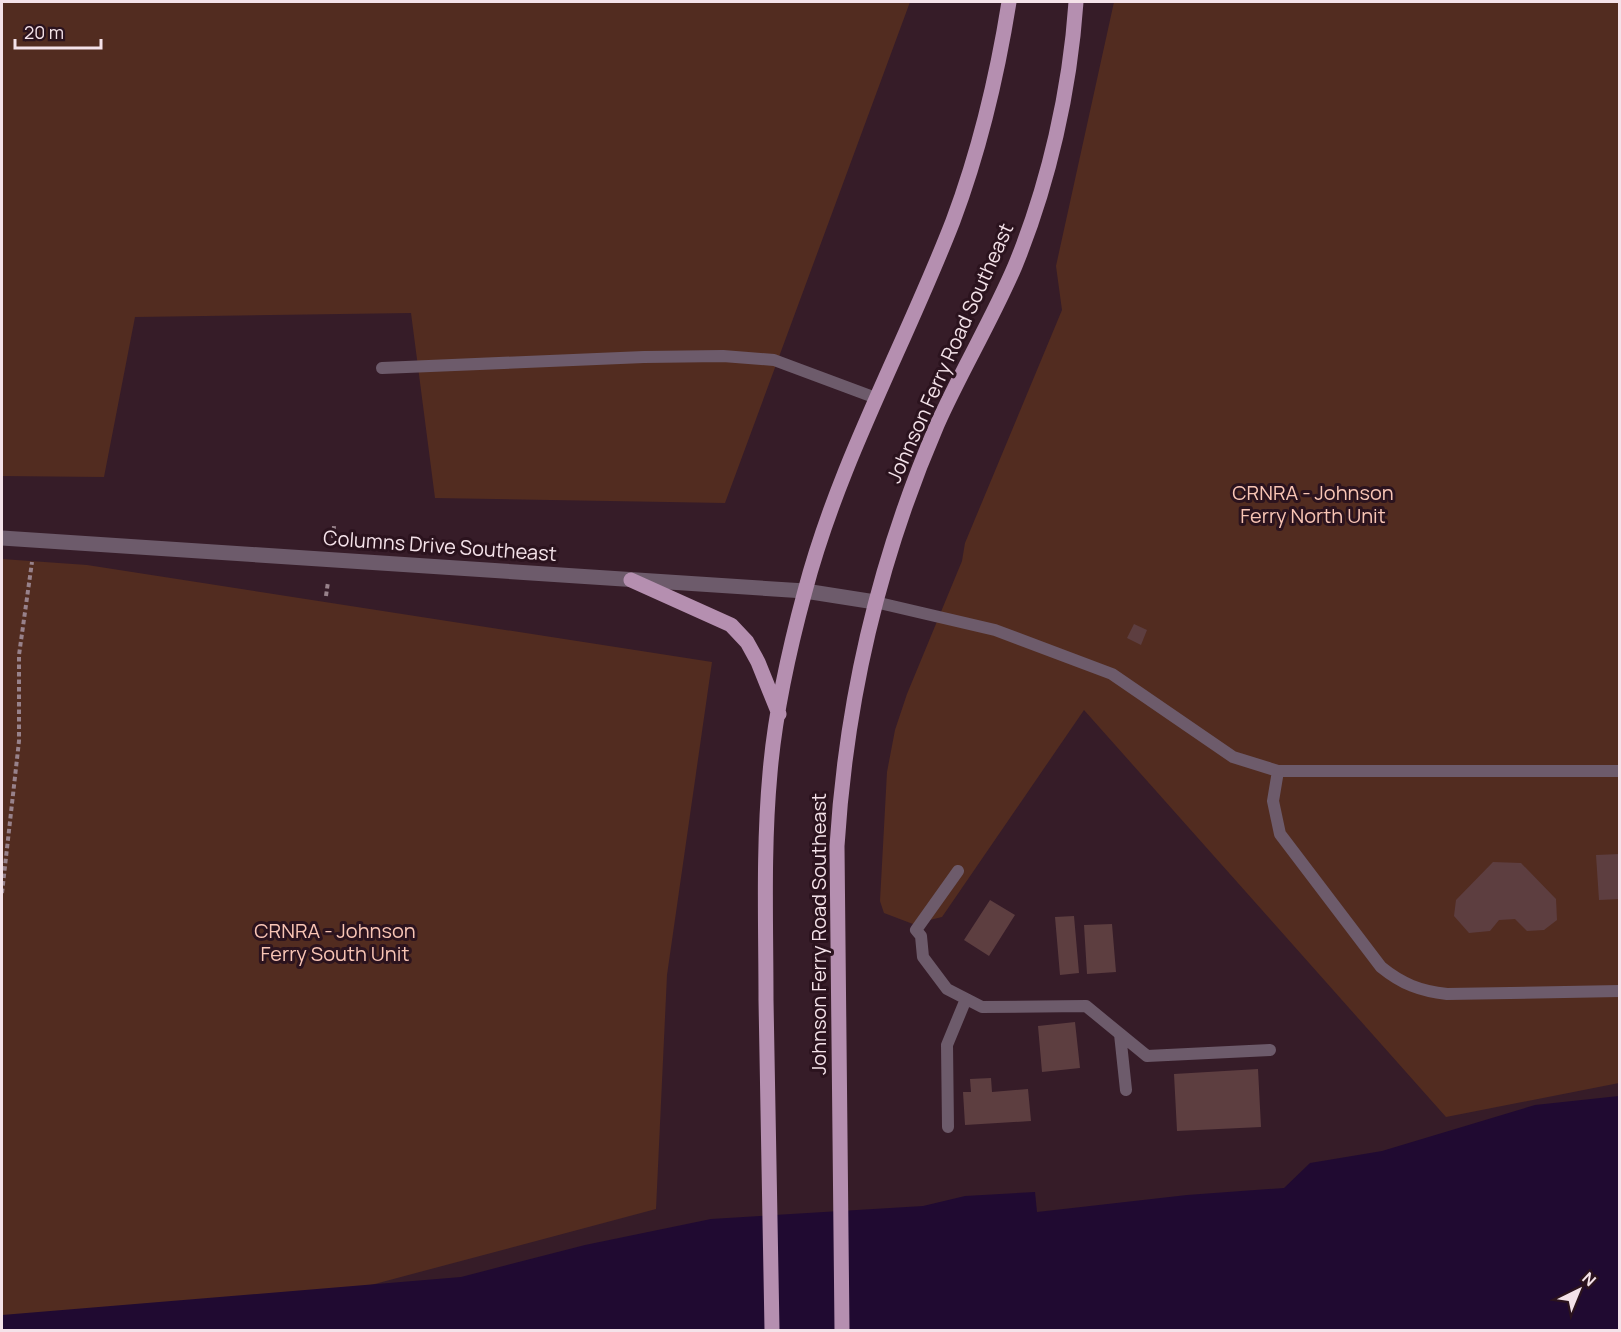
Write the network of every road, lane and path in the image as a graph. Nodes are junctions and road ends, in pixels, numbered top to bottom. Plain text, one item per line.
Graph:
1 (1009, 2) edge
2 (1076, 2) edge
3 (382, 368) dead end
4 (876, 398) junction
5 (2, 538) edge
6 (35, 540) junction
7 (631, 580) junction
8 (805, 591) junction
9 (875, 602) junction
10 (779, 714) junction
11 (1278, 771) junction
12 (1620, 771) edge
13 (958, 871) dead end
14 (2, 892) edge
15 (1620, 991) edge
16 (966, 999) junction
17 (1120, 1034) junction
18 (1270, 1050) dead end
19 (1126, 1090) dead end
20 (948, 1127) dead end
21 (772, 1330) edge
22 (842, 1330) edge

1 - 4 main road
2 - 9 main road, Johnson Ferry Road Southeast
3 - 4 lane
4 - 8 main road
5 - 6 street, Columns Drive Southeast
6 - 7 street, Columns Drive Southeast
6 - 14 path
7 - 8 street, Columns Drive Southeast
7 - 10 main road
8 - 9 street, Columns Drive Southeast
8 - 10 main road
9 - 11 lane
9 - 22 main road, Johnson Ferry Road Southeast
10 - 21 main road
11 - 12 lane
11 - 15 lane
13 - 16 lane
16 - 17 lane
16 - 20 lane
17 - 18 lane
17 - 19 lane

